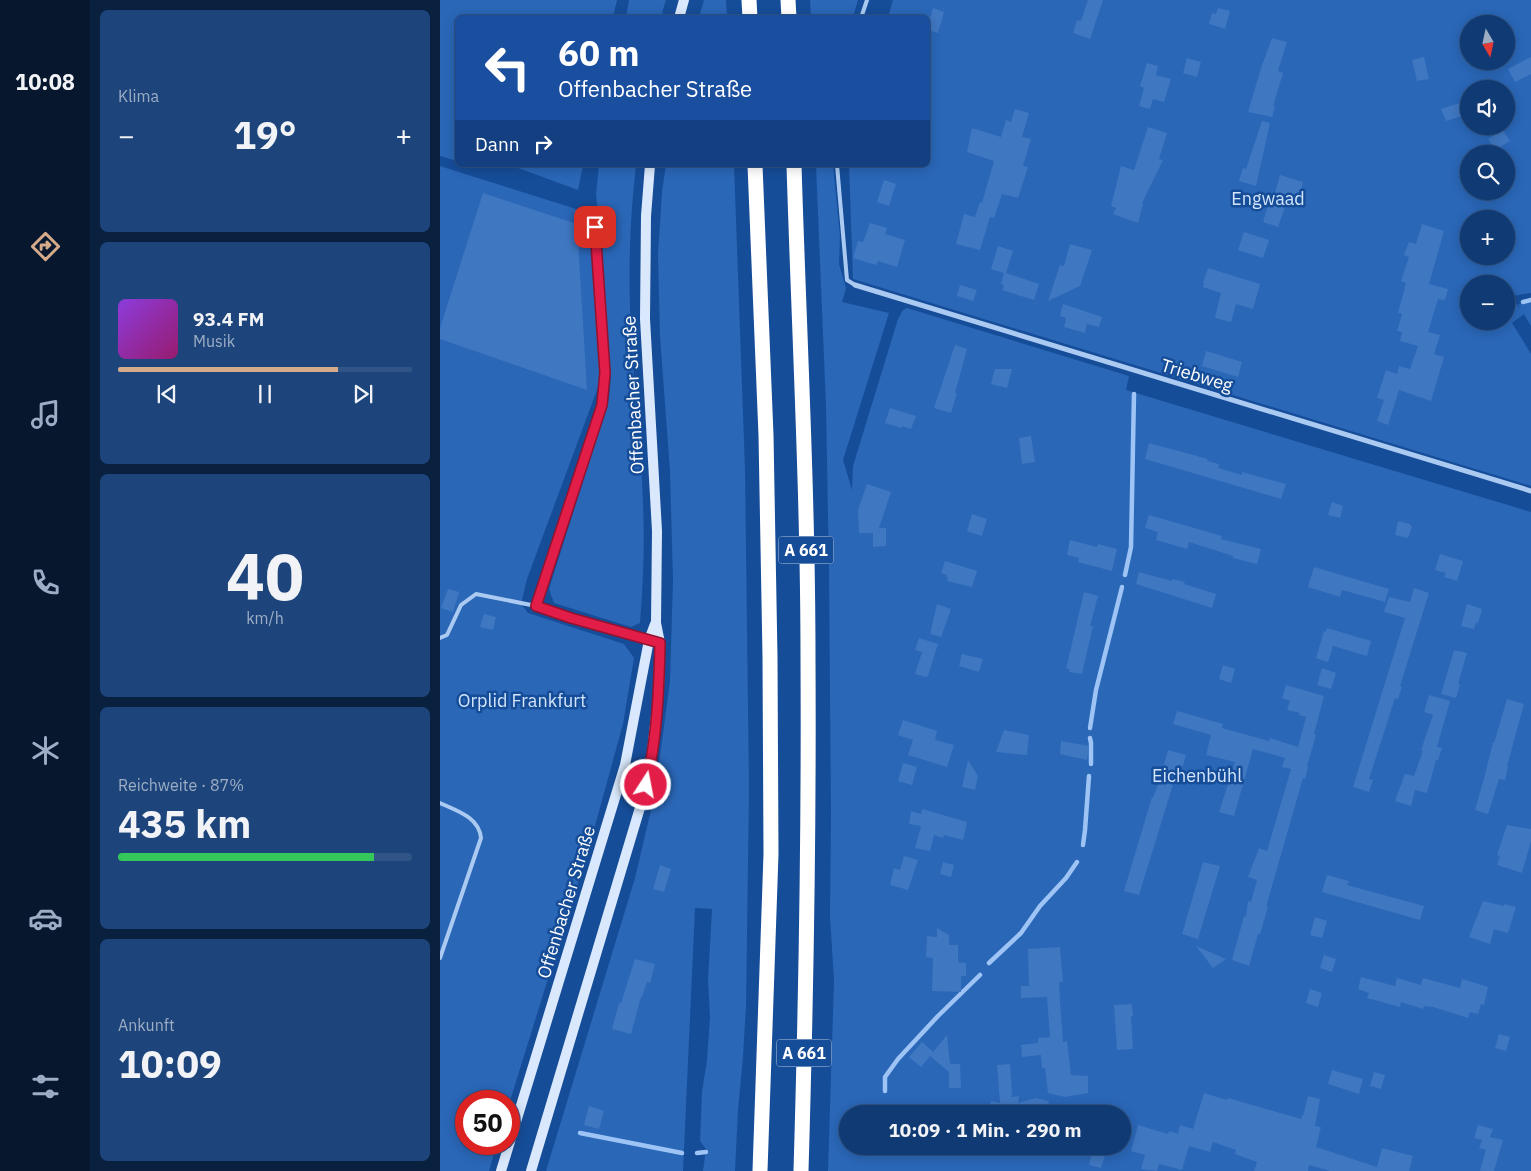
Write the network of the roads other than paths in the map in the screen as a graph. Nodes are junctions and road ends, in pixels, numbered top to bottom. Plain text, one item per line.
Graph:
1 (684, 0) edge
2 (749, 0) edge
3 (788, 0) edge
4 (867, 0) edge
5 (680, 15) edge
6 (750, 15) edge
7 (789, 15) edge
8 (863, 15) edge
9 (650, 167) edge
10 (755, 167) edge
11 (794, 167) edge
12 (837, 167) edge
13 (593, 212) dead end
14 (855, 286) joint
15 (1531, 491) edge
16 (536, 606) junction
17 (656, 623) junction
18 (440, 638) edge
19 (649, 640) junction
20 (660, 643) junction
21 (440, 803) edge
22 (440, 958) edge
23 (501, 1171) edge
24 (530, 1171) edge
25 (760, 1171) edge
26 (801, 1171) edge

1 - 5 main road
2 - 6 highway
3 - 7 highway
4 - 8 lane
9 - 17 main road, Offenbacher Straße
10 - 25 highway, A 661
11 - 26 highway, A 661
12 - 14 lane
13 - 16 lane, Offenbacher Straße
14 - 15 street, Triebweg
16 - 18 lane
16 - 19 lane
17 - 19 main road, Offenbacher Straße
17 - 20 main road, Offenbacher Straße
19 - 20 lane
19 - 23 main road, Offenbacher Straße
20 - 24 main road, Offenbacher Straße
21 - 22 lane

